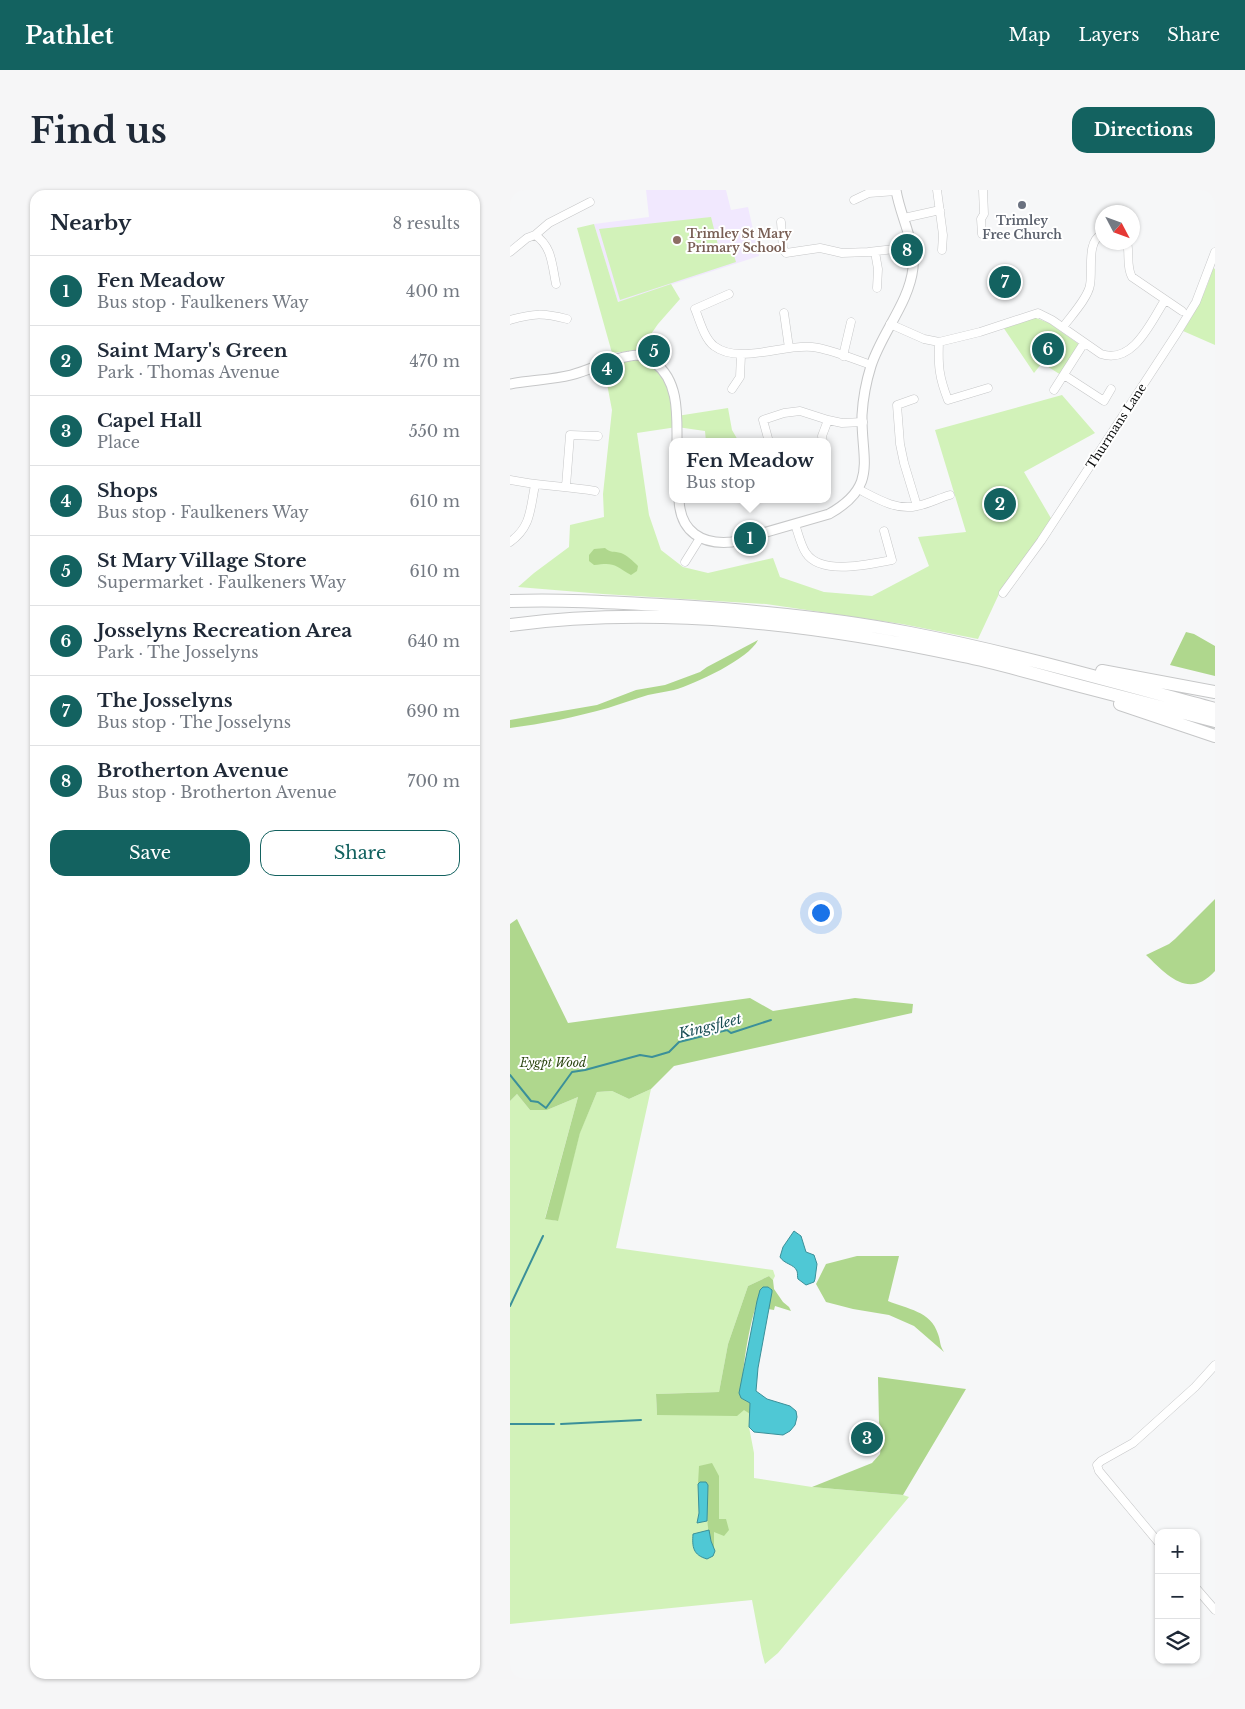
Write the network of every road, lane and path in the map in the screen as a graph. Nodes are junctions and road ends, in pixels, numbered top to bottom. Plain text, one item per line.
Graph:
1 (896, 190) edge
2 (937, 190) edge
3 (983, 190) edge
4 (854, 200) dead end
5 (590, 202) dead end
6 (940, 210) junction
7 (904, 218) junction
8 (781, 222) dead end
9 (982, 234) dead end
10 (535, 235) junction
11 (1095, 240) edge
12 (912, 247) junction
13 (942, 250) dead end
14 (1129, 250) edge
15 (510, 252) edge
16 (875, 252) junction
17 (1215, 252) edge
18 (556, 284) dead end
19 (877, 288) dead end
20 (730, 294) dead end
21 (1165, 300) junction
22 (1182, 311) dead end
23 (784, 313) dead end
24 (567, 319) dead end
25 (510, 320) edge
26 (851, 322) dead end
27 (890, 324) junction
28 (1063, 327) junction
29 (939, 342) junction
30 (1084, 343) junction
31 (789, 348) junction
32 (741, 355) junction
33 (843, 356) junction
34 (871, 365) junction
35 (1064, 375) junction
36 (510, 384) edge
37 (988, 388) dead end
38 (732, 389) dead end
39 (1111, 389) dead end
40 (1054, 390) dead end
41 (914, 399) dead end
42 (828, 420) junction
43 (863, 422) junction
44 (598, 436) dead end
45 (677, 438) edge
46 (768, 438) edge
47 (822, 438) edge
48 (510, 480) edge
49 (535, 485) junction
50 (566, 486) junction
51 (858, 489) junction
52 (594, 491) dead end
53 (950, 495) dead end
54 (679, 503) edge
55 (917, 506) junction
56 (795, 524) junction
57 (884, 531) dead end
58 (700, 538) junction
59 (510, 542) edge
60 (686, 562) dead end
61 (1003, 593) dead end
62 (510, 601) edge
63 (510, 625) edge
64 (965, 650) junction
65 (989, 656) junction
66 (1053, 665) junction
67 (1082, 687) junction
68 (1215, 692) edge
69 (1215, 709) edge
70 (1215, 721) edge
71 (1215, 736) edge
72 (1215, 1365) edge
73 (1155, 1538) edge
74 (1200, 1593) edge
75 (1215, 1610) edge

1 - 4 street
1 - 7 street
2 - 6 street
3 - 9 street
5 - 10 street
6 - 7 street
6 - 13 street
7 - 12 street
8 - 16 street
10 - 15 street
10 - 18 street
11 - 28 street
12 - 16 street
12 - 27 street
14 - 21 street
16 - 19 street
17 - 61 street, Thurmans Lane
20 - 32 street
21 - 22 street
21 - 30 street
23 - 31 street
24 - 25 street
26 - 33 street
27 - 29 street
27 - 34 street
28 - 29 street
28 - 30 street
29 - 37 street
30 - 35 street
31 - 32 street
31 - 33 street
32 - 38 street
33 - 34 street
34 - 43 street
35 - 39 street
35 - 40 street
36 - 45 street
41 - 55 street
42 - 43 street
42 - 46 street
42 - 47 street
43 - 51 street
44 - 50 street
48 - 49 street
49 - 50 street
49 - 59 street
50 - 52 street
51 - 55 street
51 - 56 street
53 - 55 street
54 - 58 street
56 - 57 street
56 - 58 street
58 - 60 street
62 - 64 highway
63 - 64 highway
64 - 65 highway
65 - 66 highway
65 - 67 highway
66 - 68 highway
66 - 69 highway
67 - 70 highway
67 - 71 highway
72 - 73 street
74 - 75 street

